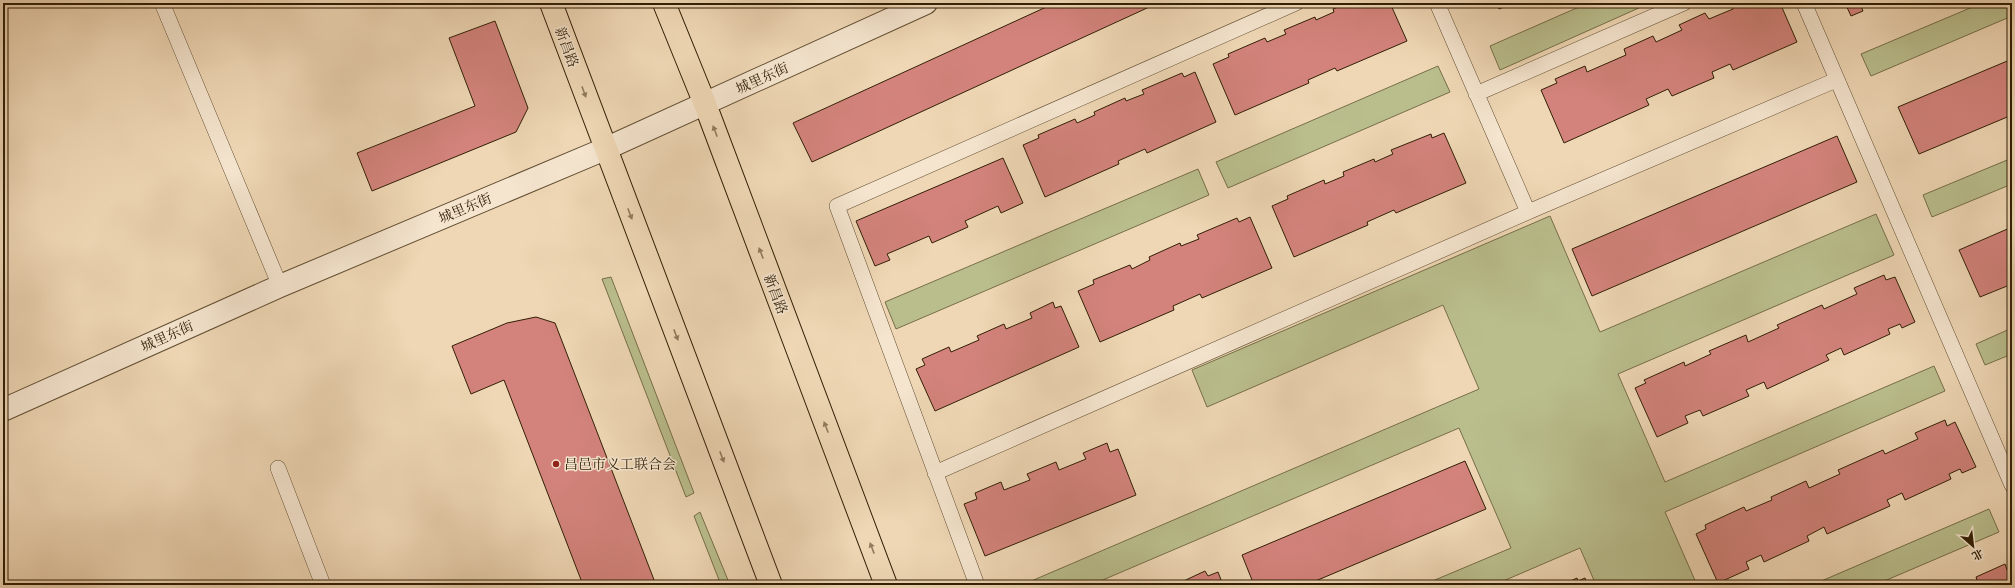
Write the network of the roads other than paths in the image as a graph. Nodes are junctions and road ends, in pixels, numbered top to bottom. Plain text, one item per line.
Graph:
1 (162, 3) edge
2 (551, 3) edge
3 (664, 3) edge
4 (926, 3) edge
5 (1296, 3) edge
6 (1437, 3) edge
7 (1684, 3) edge
8 (1804, 3) edge
9 (1836, 80) junction
10 (1476, 94) junction
11 (705, 104) junction
12 (605, 148) junction
13 (1528, 212) junction
14 (280, 286) junction
15 (3, 410) edge
16 (278, 468) dead end
17 (935, 473) junction
18 (2012, 485) edge
19 (323, 585) edge
20 (771, 585) edge
21 (886, 585) edge
22 (977, 585) edge

1 - 14 lane
2 -> 12 main road, 新昌路
3 - 11 main road, 新昌路
4 - 11 street, 城里东街
5 - 17 lane
6 - 10 lane
7 - 10 lane
8 - 9 lane
9 - 13 lane
9 - 18 lane
10 - 13 lane
11 - 12 street, 城里东街
21 -> 11 main road, 新昌路
12 - 14 street, 城里东街
12 -> 20 main road, 新昌路
13 - 17 lane
14 - 15 street, 城里东街
16 - 19 lane
17 - 22 lane

